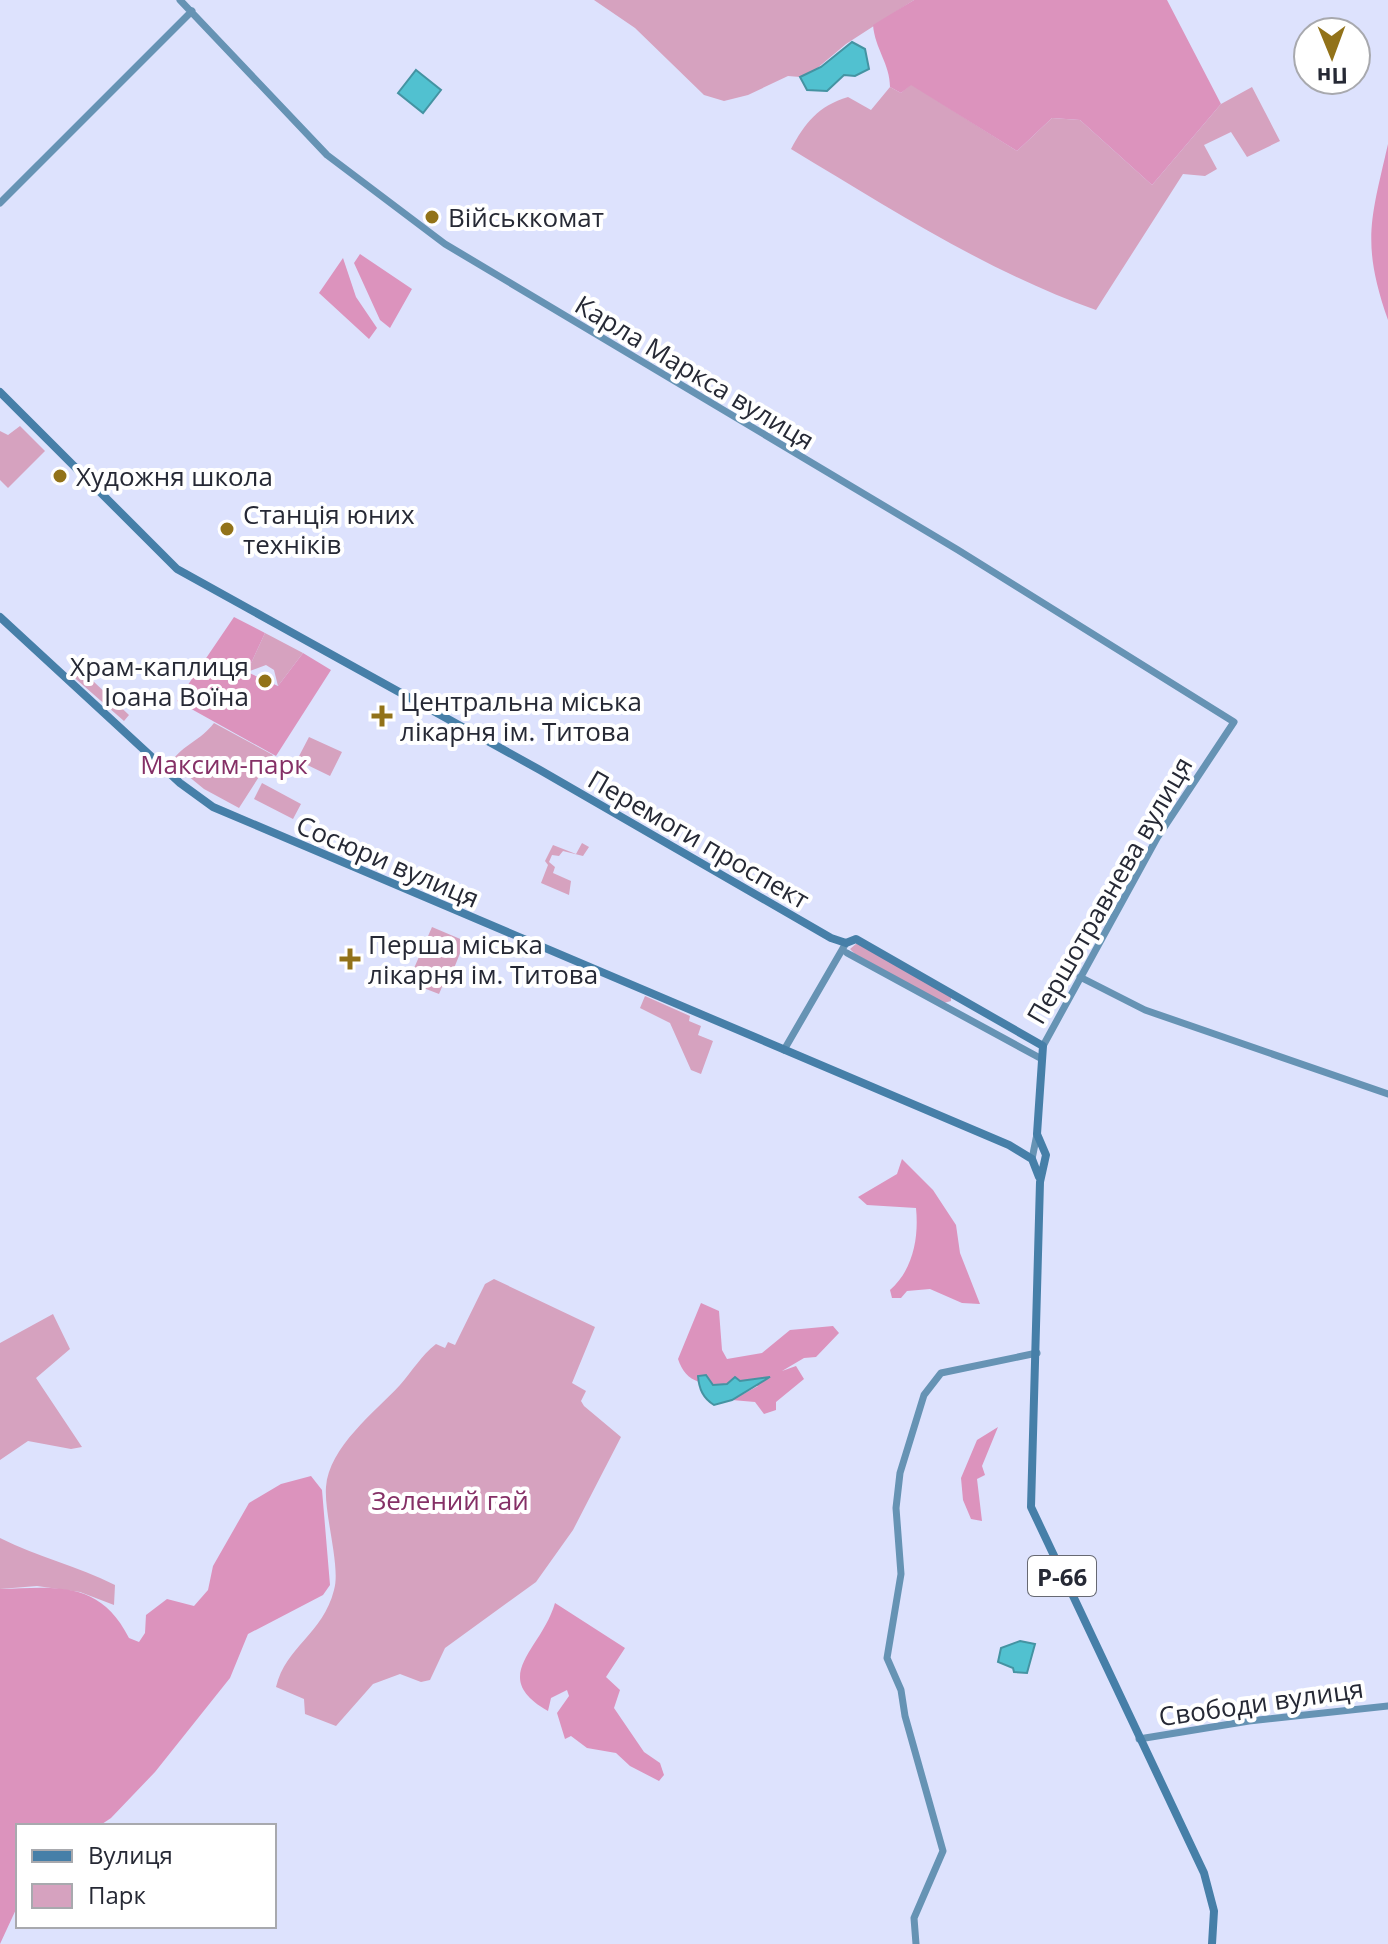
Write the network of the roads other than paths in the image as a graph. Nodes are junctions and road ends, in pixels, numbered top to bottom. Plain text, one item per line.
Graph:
1 (180, 0) edge
2 (192, 11) junction
3 (0, 203) edge
4 (0, 392) edge
5 (0, 617) edge
6 (1234, 722) joint
7 (846, 943) junction
8 (847, 953) junction
9 (837, 957) junction
10 (1080, 977) junction
11 (1043, 1046) junction
12 (784, 1050) junction
13 (1040, 1058) junction
14 (1388, 1094) edge
15 (1037, 1156) junction
16 (1037, 1353) junction
17 (1388, 1706) edge
18 (1139, 1739) junction
19 (916, 1944) edge
20 (1212, 1944) edge

1 - 2 street, Карла Маркса вулиця
2 - 3 street
2 - 6 street, Карла Маркса вулиця
4 - 7 main road, Перемоги проспект
5 - 12 main road, Сосюри вулиця
6 - 10 street, Першотравнева вулиця
7 - 8 street
7 - 9 street
7 - 11 main road, Перемоги проспект
8 - 9 street
8 - 13 street
9 - 12 street
10 - 11 street, Першотравнева вулиця
10 - 14 street
11 - 13 main road, Першотравнева вулиця / Р-66
12 - 15 main road, Сосюри вулиця
13 - 15 main road, Першотравнева вулиця / Р-66
15 - 16 main road, Першотравнева вулиця / Р-66
16 - 18 main road, Першотравнева вулиця / Р-66
16 - 19 street
17 - 18 street, Свободи вулиця
18 - 20 main road, Першотравнева вулиця / Р-66

